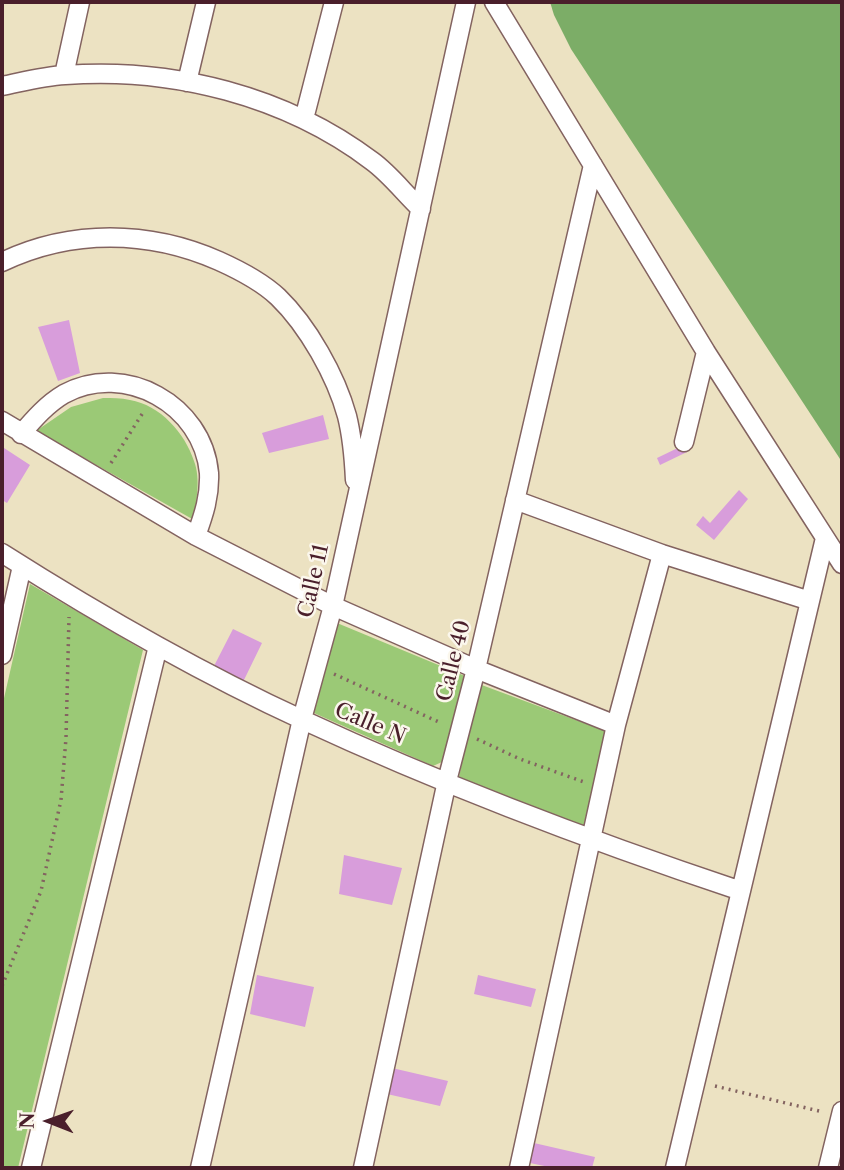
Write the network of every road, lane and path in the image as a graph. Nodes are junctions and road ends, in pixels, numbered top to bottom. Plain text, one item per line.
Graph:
1 (80, 2) edge
2 (206, 2) edge
3 (334, 2) edge
4 (466, 2) edge
5 (494, 2) edge
6 (64, 75) junction
7 (187, 82) junction
8 (2, 86) edge
9 (304, 119) junction
10 (593, 165) junction
11 (421, 209) junction
12 (2, 262) edge
13 (706, 352) junction
14 (155, 392) junction
15 (2, 421) edge
16 (21, 434) junction
17 (684, 442) dead end
18 (100, 480) junction
19 (357, 497) junction
20 (515, 500) junction
21 (196, 536) junction
22 (825, 538) junction
23 (2, 553) edge
24 (662, 554) junction
25 (842, 564) edge
26 (22, 566) junction
27 (70, 594) junction
28 (810, 601) junction
29 (333, 606) junction
30 (158, 646) junction
31 (2, 655) edge
32 (476, 669) junction
33 (302, 719) junction
34 (616, 725) junction
35 (447, 781) junction
36 (591, 837) junction
37 (741, 891) junction
38 (2, 986) edge
39 (696, 1082) junction
40 (842, 1114) edge
41 (32, 1168) edge
42 (200, 1168) edge
43 (363, 1168) edge
44 (519, 1168) edge
45 (675, 1168) edge
46 (828, 1168) edge

1 - 6 street
2 - 7 street
3 - 9 street
4 - 11 street, Calle 11
5 - 10 street
6 - 7 street
6 - 8 street
7 - 9 street
9 - 11 street
10 - 13 street
10 - 20 street, Calle 40
11 - 19 street, Calle 11
12 - 19 street
13 - 17 street
13 - 22 street
14 - 16 street
14 - 18 path
14 - 21 street
15 - 16 street
16 - 18 street
18 - 21 street
19 - 29 street, Calle 11
20 - 24 street
20 - 32 street, Calle 40
21 - 29 street
22 - 25 street
22 - 28 street
23 - 26 street, Calle N
24 - 28 street
24 - 34 street
26 - 27 street, Calle N
26 - 31 street
27 - 30 street, Calle N
27 - 38 path
28 - 37 street
29 - 32 street
29 - 33 street, Calle 11
30 - 33 street, Calle N
30 - 41 street
32 - 34 street
32 - 35 street, Calle 40
33 - 35 street, Calle N
33 - 42 street, Calle 11
34 - 36 street
35 - 36 street, Calle N
35 - 43 street, Calle 40
36 - 37 street, Calle N
36 - 44 street
37 - 39 street
39 - 40 path
39 - 45 street
40 - 46 street

